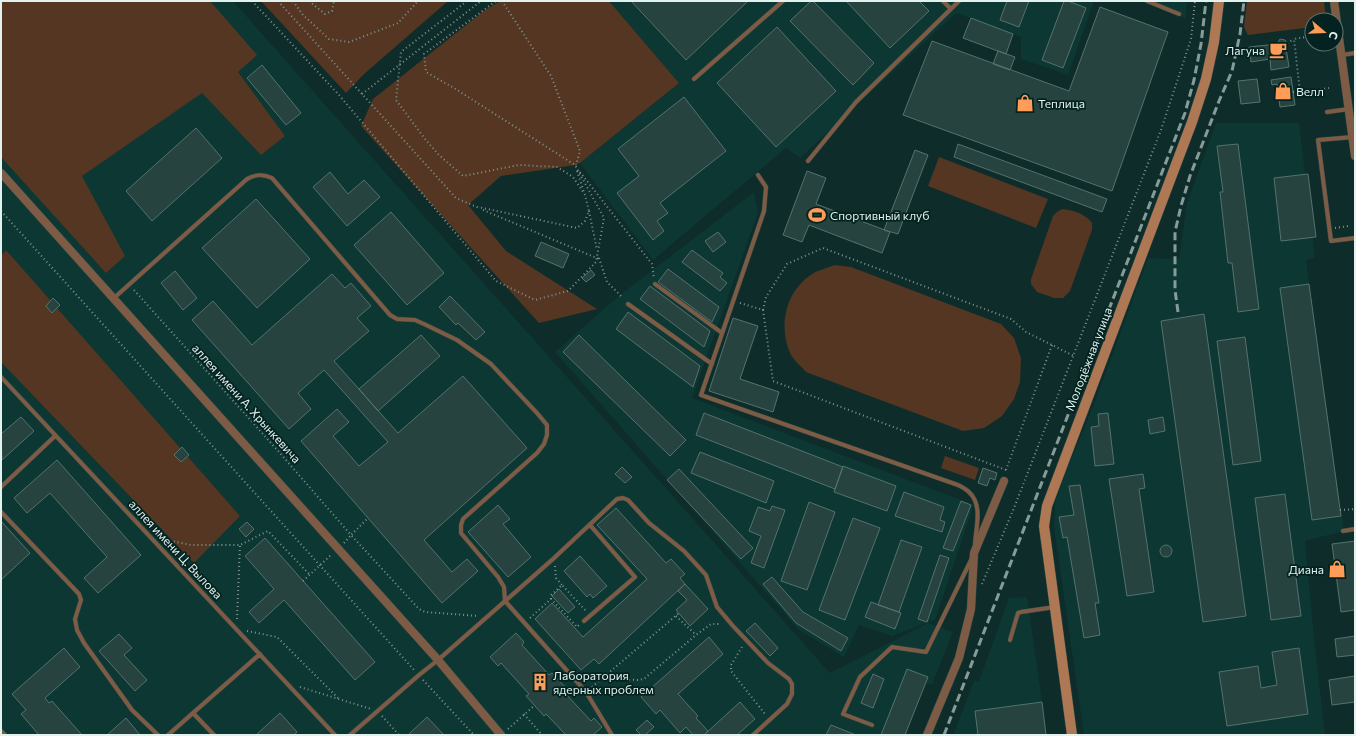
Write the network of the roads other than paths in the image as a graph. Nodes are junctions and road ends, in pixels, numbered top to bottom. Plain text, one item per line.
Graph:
1 (783, 1) edge
2 (943, 1) edge
3 (959, 1) edge
4 (1148, 1) edge
5 (1219, 1) edge
6 (1334, 1) edge
7 (951, 8) junction
8 (1179, 14) dead end
9 (1355, 53) edge
10 (1342, 54) junction
11 (694, 79) dead end
12 (1349, 109) junction
13 (1326, 112) dead end
14 (1354, 137) edge
15 (1355, 156) edge
16 (808, 161) dead end
17 (1, 173) edge
18 (758, 175) dead end
19 (1355, 238) edge
20 (655, 284) road end
21 (114, 298) junction
22 (628, 304) road end
23 (722, 333) junction
24 (712, 364) junction
25 (1, 377) edge
26 (55, 436) junction
27 (1004, 481) road end
28 (1, 487) edge
29 (1, 512) edge
30 (590, 525) junction
31 (1355, 530) edge
32 (1343, 531) dead end
33 (974, 553) junction
34 (505, 601) junction
35 (1055, 607) junction
36 (584, 621) road end
37 (1010, 640) dead end
38 (260, 654) junction
39 (438, 660) junction
40 (193, 713) junction
41 (872, 725) dead end
42 (1, 731) edge
43 (5, 735) edge
44 (158, 735) edge
45 (168, 735) edge
46 (214, 735) edge
47 (335, 735) edge
48 (350, 735) edge
49 (501, 735) edge
50 (612, 735) edge
51 (753, 735) edge
52 (927, 735) edge
53 (1072, 735) edge

1 - 11 lane
2 - 7 lane
3 - 7 lane
4 - 8 lane
5 - 35 main road, Молодёжная улица
6 - 10 street
7 - 16 lane
9 - 10 lane
10 - 12 street
12 - 13 lane
12 - 14 street
14 - 15 street
14 - 19 lane
17 - 21 street
18 - 23 lane
20 - 23 lane
21 - 34 lane
21 - 39 street
22 - 24 lane
23 - 24 lane
24 - 33 lane
25 - 26 lane, аллея имени Ц. Вылова
26 - 28 lane
26 - 38 lane, аллея имени Ц. Вылова
27 - 33 street
29 - 44 lane
30 - 34 lane
30 - 36 lane
30 - 51 lane
31 - 32 lane
33 - 41 lane
33 - 52 street
34 - 39 lane
34 - 50 lane
35 - 37 lane
35 - 53 main road, Молодёжная улица
38 - 40 lane
38 - 47 lane, аллея имени Ц. Вылова
39 - 48 lane
39 - 49 street
40 - 45 lane
40 - 46 lane
42 - 43 lane

